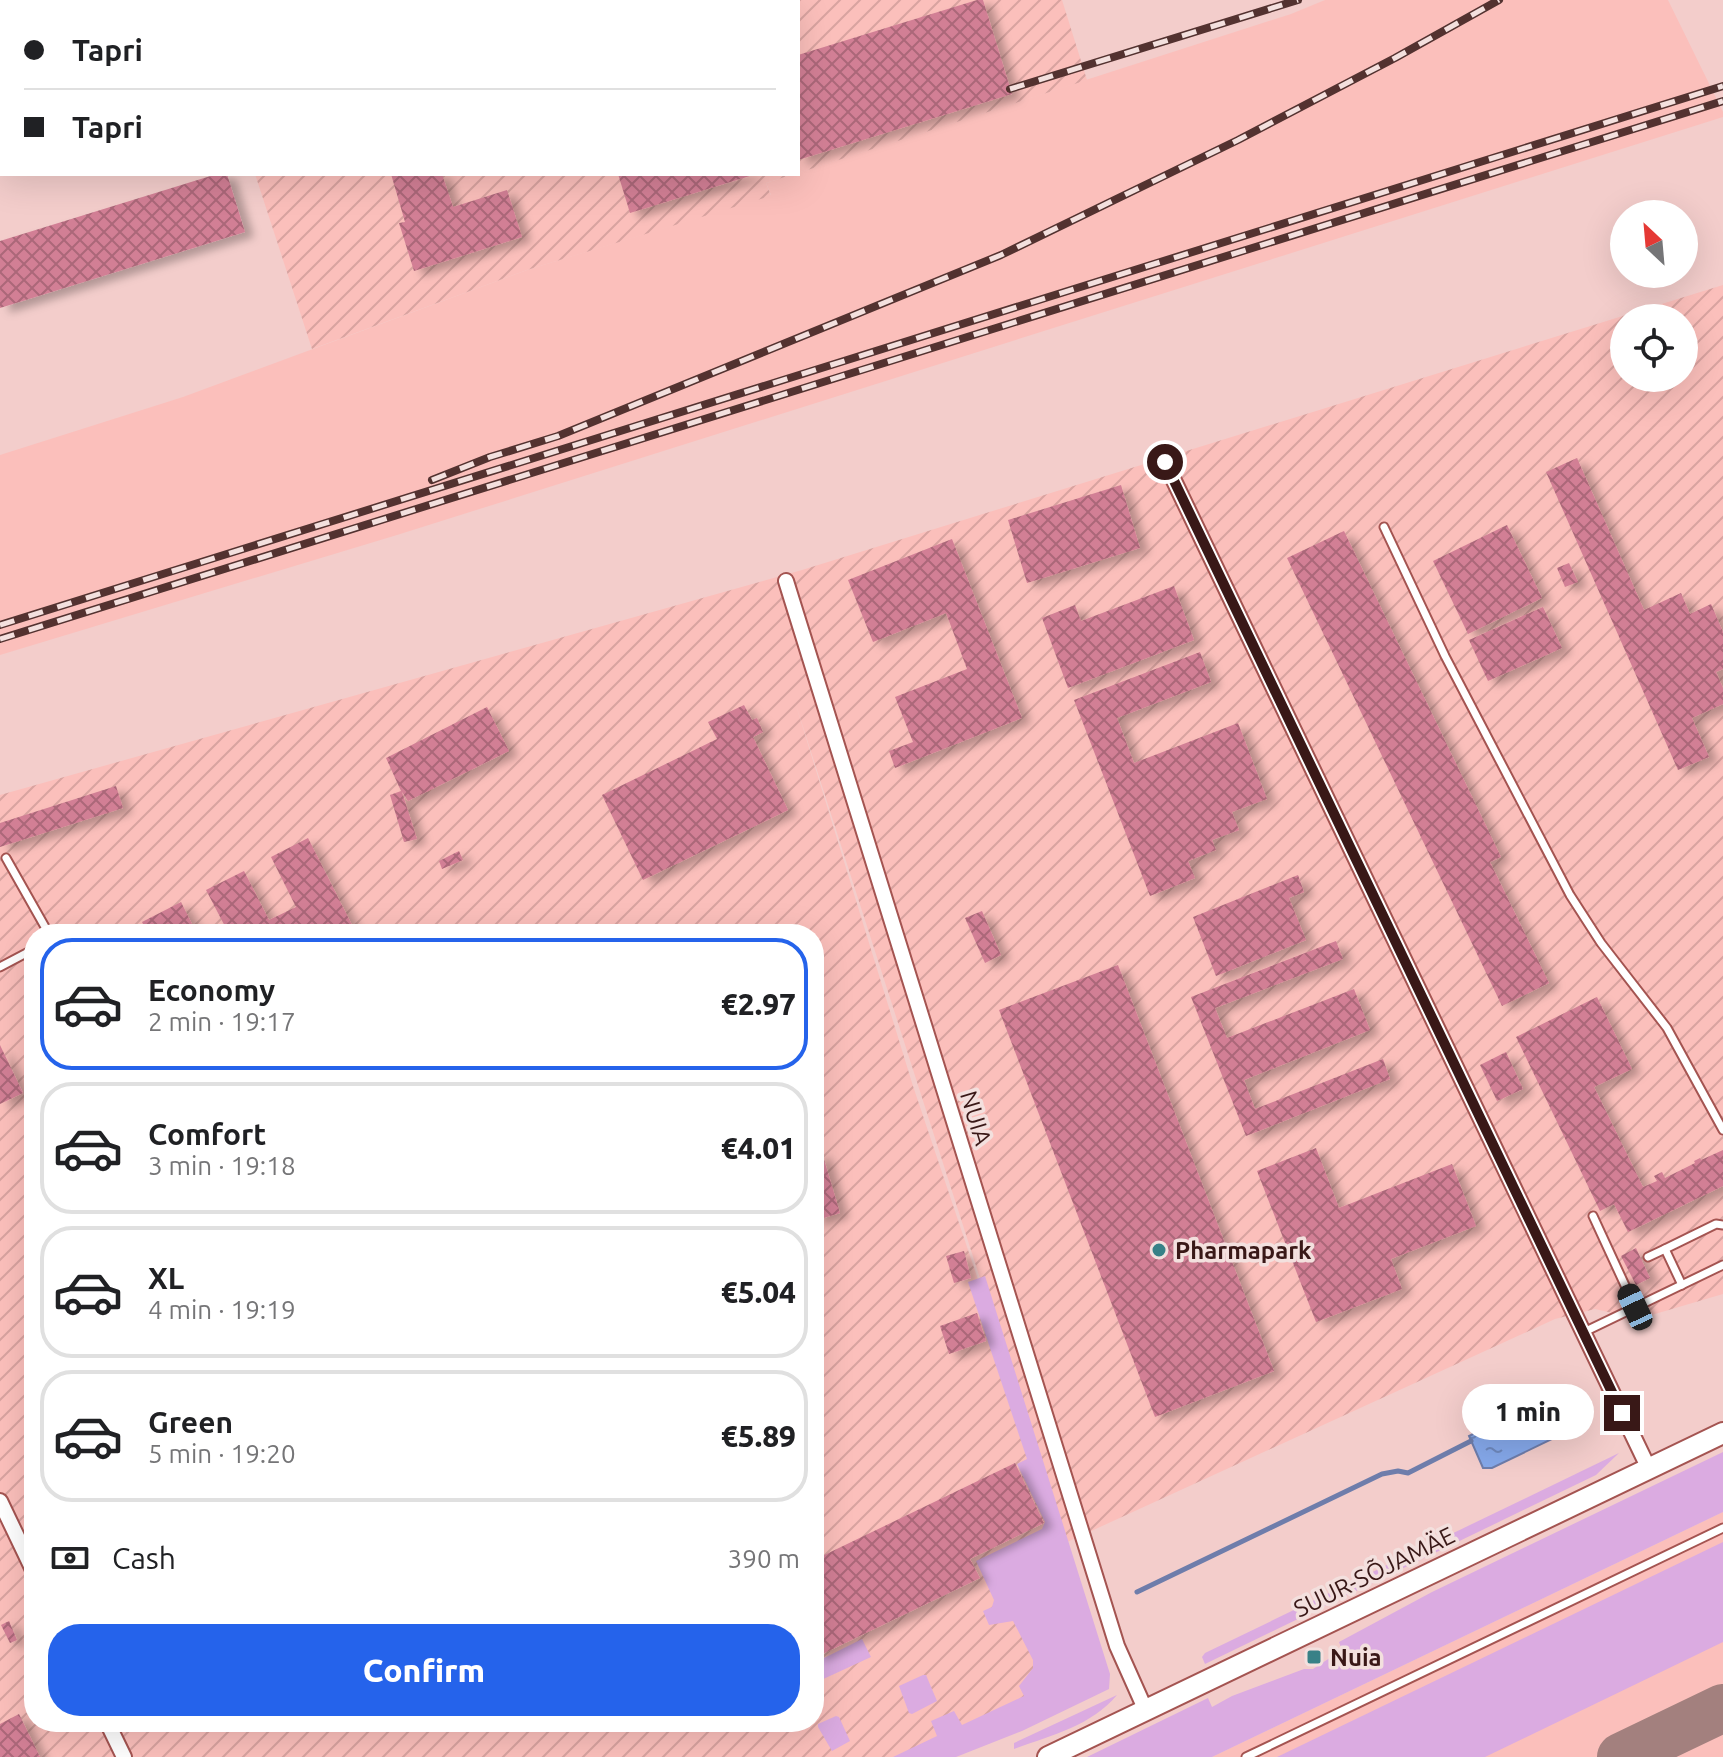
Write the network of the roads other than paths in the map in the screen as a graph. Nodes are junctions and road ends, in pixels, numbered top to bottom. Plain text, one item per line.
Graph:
1 (1165, 462) dead end
2 (1384, 527) dead end
3 (786, 581) dead end
4 (6, 858) dead end
5 (43, 924) edge
6 (24, 954) edge
7 (0, 967) edge
8 (1723, 1130) edge
9 (1593, 1216) dead end
10 (1723, 1225) edge
11 (1665, 1249) junction
12 (1648, 1257) dead end
13 (1723, 1265) edge
14 (1682, 1285) junction
15 (1635, 1307) junction
16 (1584, 1332) junction
17 (1723, 1433) edge
18 (1649, 1469) junction
19 (0, 1501) edge
20 (1723, 1528) edge
21 (24, 1551) edge
22 (1146, 1711) junction
23 (112, 1732) edge
24 (124, 1757) edge
25 (1048, 1757) edge
26 (1246, 1757) edge

1 - 16 street
2 - 8 lane
3 - 22 street, NUIA
4 - 5 lane
6 - 7 lane
9 - 15 lane
10 - 11 lane
11 - 12 lane
11 - 14 lane
13 - 14 lane
14 - 15 lane
15 - 16 lane
16 - 18 street
17 - 18 main road, SUUR-SÕJAMÄE
18 - 22 main road, SUUR-SÕJAMÄE
19 - 21 street
20 - 26 lane
22 - 25 main road, SUUR-SÕJAMÄE
23 - 24 street

